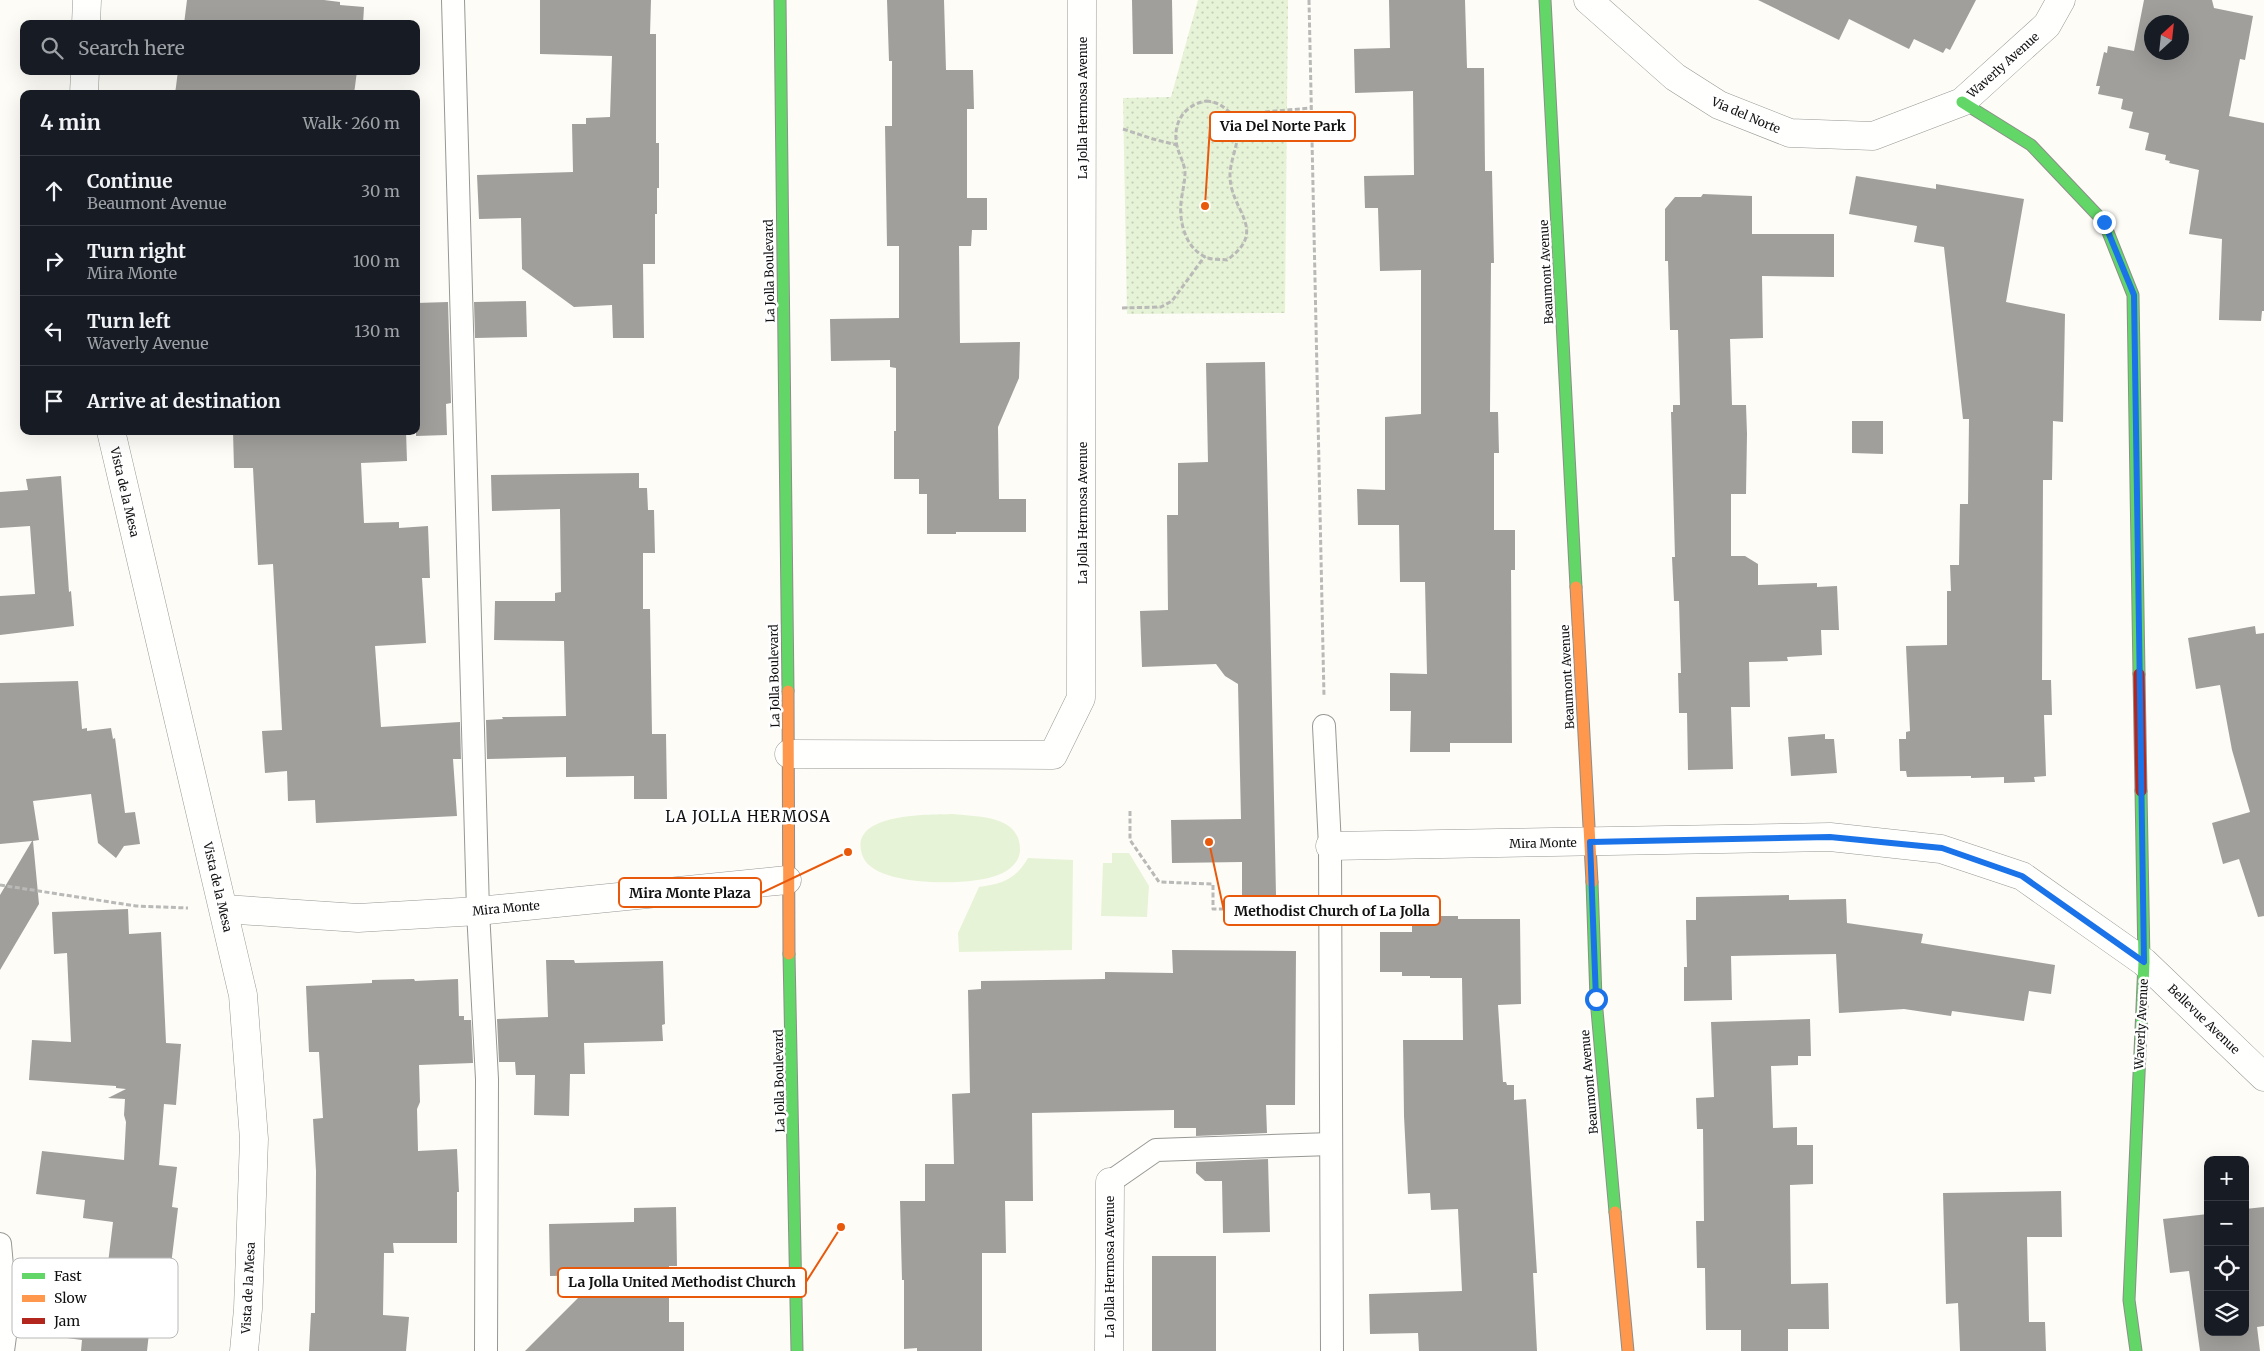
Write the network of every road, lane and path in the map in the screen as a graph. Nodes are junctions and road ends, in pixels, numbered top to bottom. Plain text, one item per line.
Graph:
1 (87, 0) edge
2 (453, 0) edge
3 (780, 0) edge
4 (1082, 0) edge
5 (1309, 0) edge
6 (1545, 0) edge
7 (1588, 0) edge
8 (2061, 0) edge
9 (86, 20) edge
10 (85, 75) edge
11 (84, 90) edge
12 (1962, 102) junction
13 (1311, 108) junction
14 (1238, 125) junction
15 (1123, 129) dead end
16 (1177, 145) junction
17 (1205, 256) junction
18 (1122, 308) dead end
19 (112, 435) edge
20 (1324, 726) joint
21 (789, 754) junction
22 (1130, 811) dead end
23 (1590, 842) junction
24 (1330, 846) junction
25 (787, 880) junction
26 (0, 885) edge
27 (224, 909) junction
28 (1330, 910) junction
29 (478, 911) junction
30 (2144, 962) junction
31 (2264, 1077) edge
32 (1331, 1144) junction
33 (1110, 1182) joint
34 (0, 1244) edge
35 (3, 1351) edge
36 (244, 1351) edge
37 (486, 1351) edge
38 (798, 1351) edge
39 (1109, 1351) edge
40 (1332, 1351) edge
41 (1628, 1351) edge
42 (2136, 1351) edge

1 - 9 street
2 - 29 lane
3 - 21 street, La Jolla Boulevard
4 - 21 street, La Jolla Hermosa Avenue
5 - 13 path
6 - 23 street, Beaumont Avenue
7 - 12 street, Via del Norte
8 - 12 street, Waverly Avenue
10 - 11 street
12 - 30 street, Waverly Avenue
13 - 14 path
13 - 20 path
14 - 16 path
14 - 17 path
15 - 16 path
16 - 17 path
17 - 18 path
19 - 27 street, Vista de la Mesa
20 - 24 lane
21 - 25 street, La Jolla Boulevard
22 - 28 path
23 - 24 street, Mira Monte
23 - 30 street, Mira Monte
23 - 41 street, Beaumont Avenue
24 - 28 lane
25 - 29 street, Mira Monte
25 - 38 street, La Jolla Boulevard
26 - 27 path
27 - 29 street, Mira Monte
27 - 36 street, Vista de la Mesa
28 - 32 lane
29 - 37 lane
30 - 31 street, Bellevue Avenue
30 - 42 street, Waverly Avenue
32 - 33 lane
32 - 40 lane
33 - 39 street, La Jolla Hermosa Avenue
34 - 35 lane

